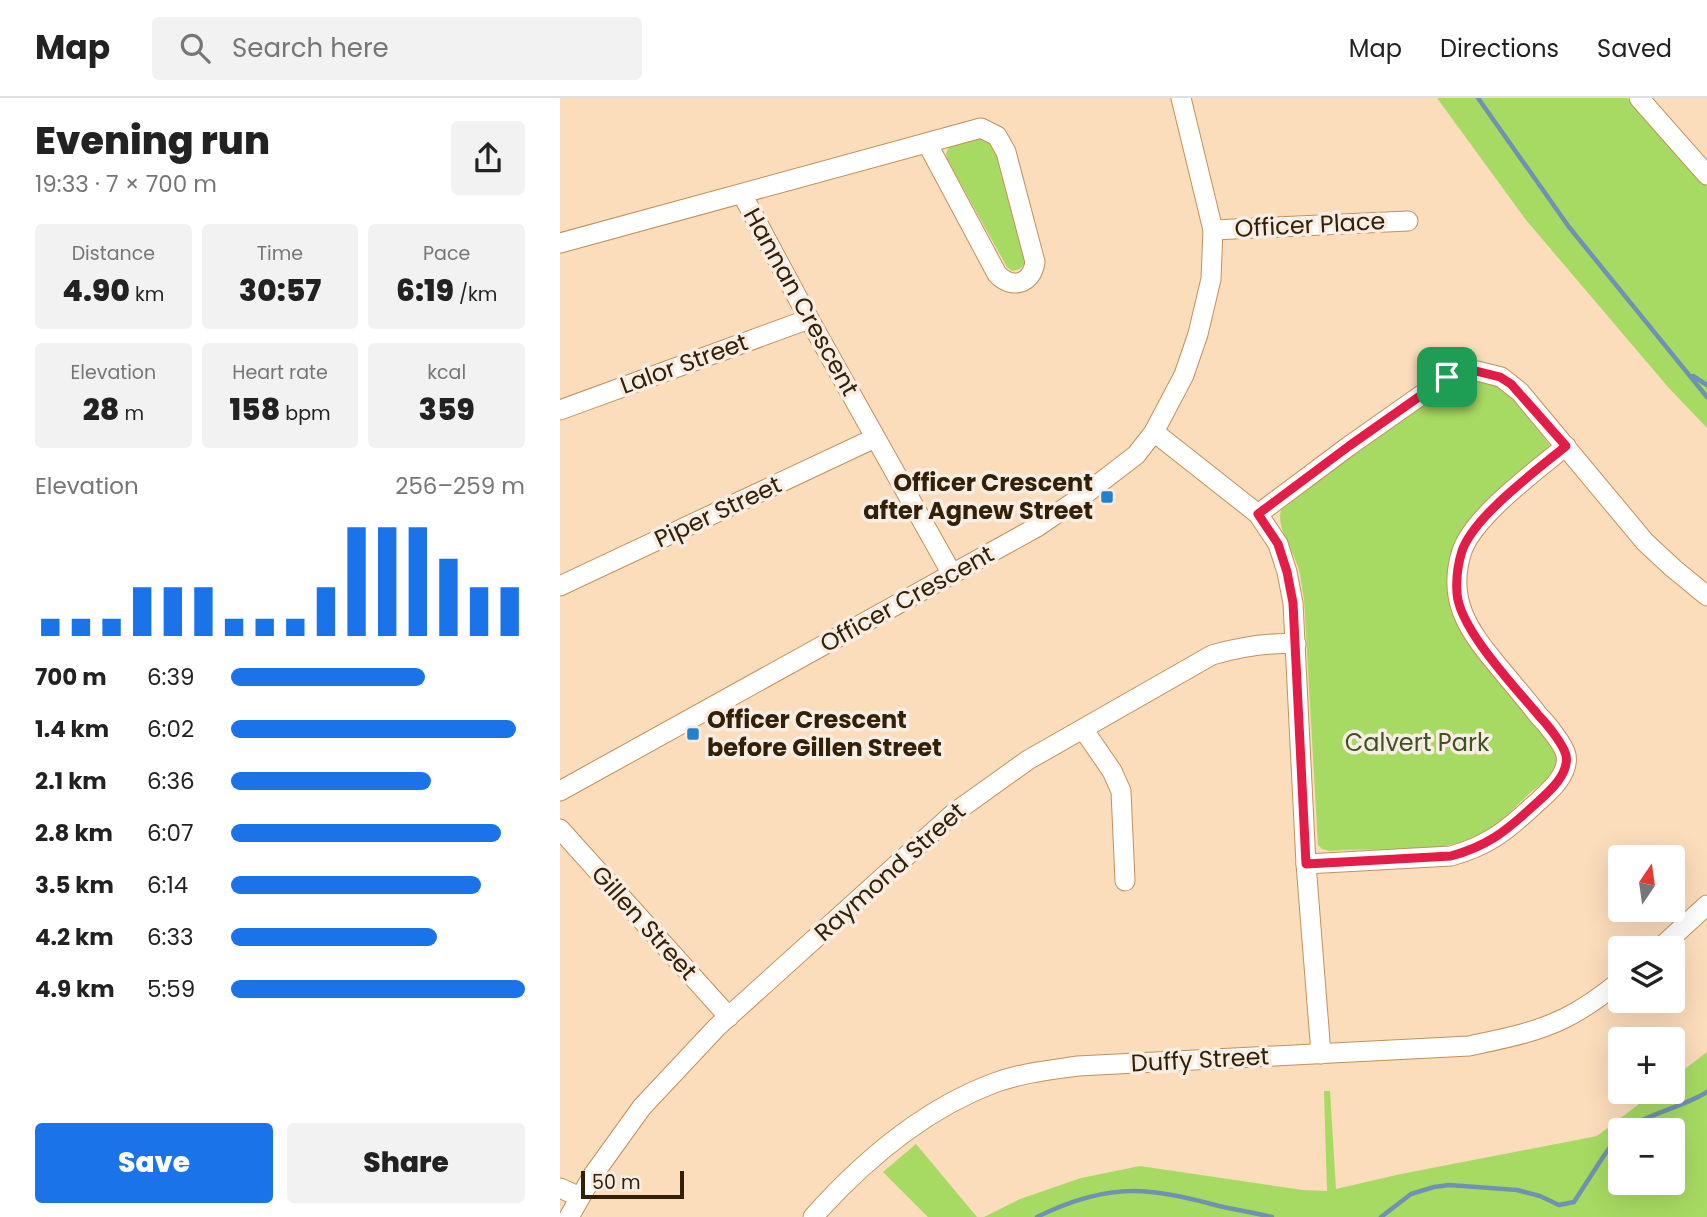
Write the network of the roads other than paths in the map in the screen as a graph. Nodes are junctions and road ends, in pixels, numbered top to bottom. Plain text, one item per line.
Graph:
1 (1181, 98) edge
2 (1639, 98) edge
3 (927, 143) junction
4 (1707, 175) edge
5 (743, 194) junction
6 (1408, 221) dead end
7 (1213, 230) junction
8 (560, 243) edge
9 (808, 319) junction
10 (560, 410) edge
11 (1154, 432) junction
12 (875, 438) junction
13 (1566, 446) junction
14 (1258, 514) junction
15 (952, 574) junction
16 (560, 586) edge
17 (1707, 596) edge
18 (1296, 644) junction
19 (1083, 729) junction
20 (560, 792) edge
21 (560, 829) edge
22 (1306, 864) junction
23 (1125, 881) dead end
24 (1707, 905) edge
25 (1673, 936) edge
26 (1608, 991) edge
27 (729, 1017) junction
28 (1321, 1054) junction
29 (560, 1188) edge
30 (580, 1197) junction
31 (569, 1217) edge
32 (813, 1217) edge

1 - 7 street, Officer Crescent
2 - 4 street
3 - 3 street
3 - 5 street
5 - 8 street, Hannan Crescent
5 - 9 street, Hannan Crescent
6 - 7 street, Officer Place
7 - 11 street, Officer Crescent
9 - 10 street, Lalor Street
9 - 12 street, Hannan Crescent
11 - 14 street
11 - 15 street, Officer Crescent
12 - 15 street, Hannan Crescent
12 - 16 street, Piper Street
13 - 14 street
13 - 17 street
13 - 22 street
14 - 18 street
15 - 20 street, Officer Crescent
18 - 19 street, Raymond Street
18 - 22 street
19 - 23 street
19 - 27 street, Raymond Street
21 - 27 street, Gillen Street
22 - 28 street
24 - 25 street
26 - 28 street, Duffy Street
27 - 30 street, Raymond Street
28 - 32 street, Duffy Street
29 - 30 street
30 - 31 street, Raymond Street

